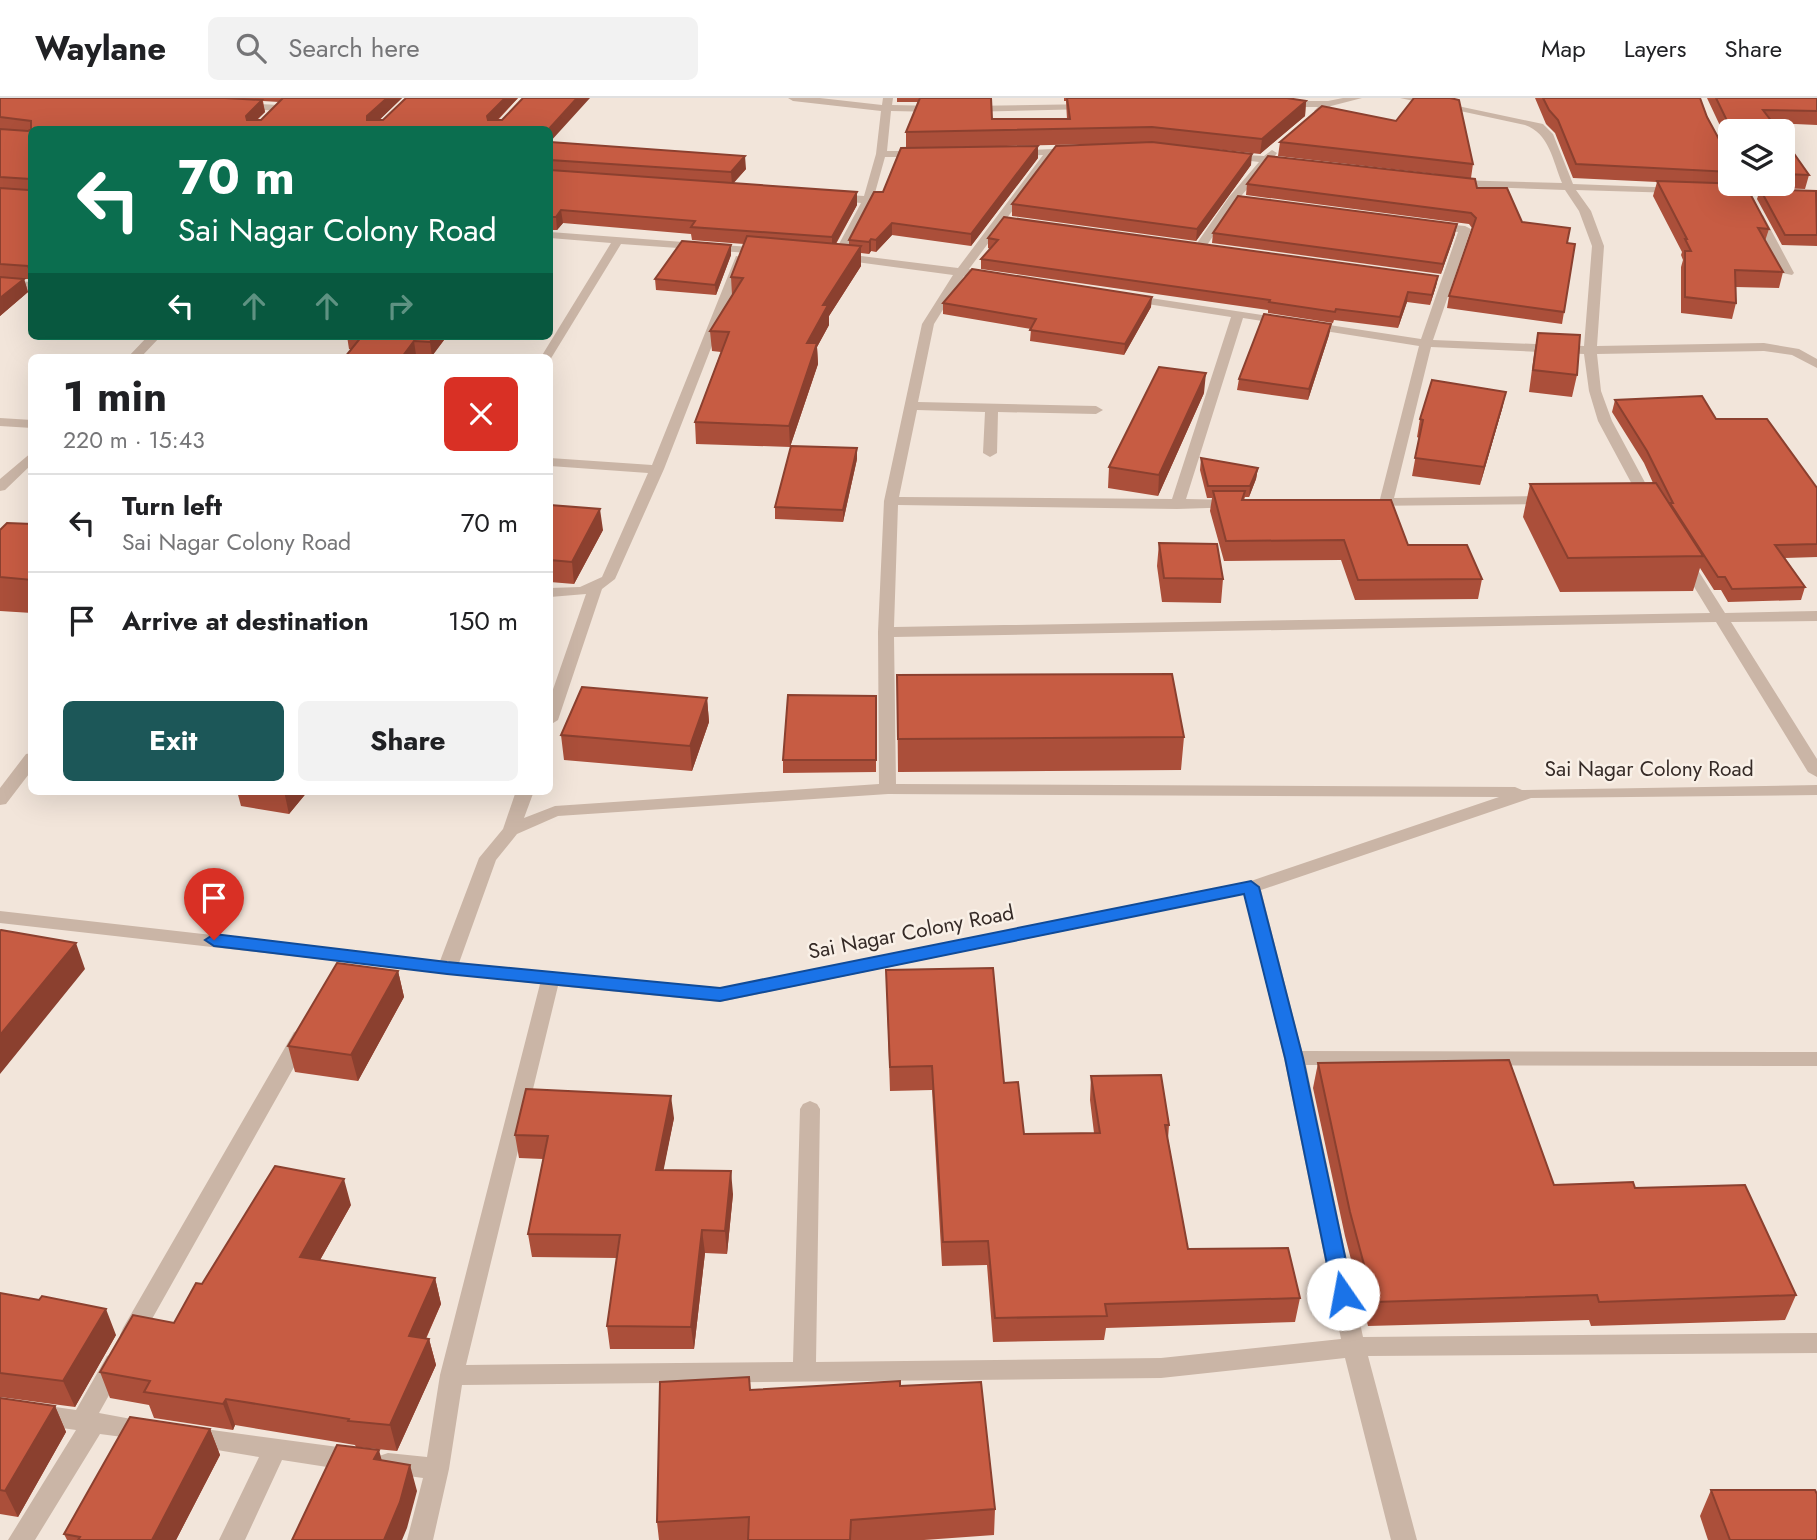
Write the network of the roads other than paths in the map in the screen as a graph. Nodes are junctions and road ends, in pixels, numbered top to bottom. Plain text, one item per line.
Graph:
1 (793, 98) edge
2 (989, 98) edge
3 (1357, 98) edge
4 (1405, 98) edge
5 (886, 103) edge
6 (1276, 104) edge
7 (1328, 104) junction
8 (225, 105) edge
9 (1100, 106) edge
10 (981, 109) junction
11 (263, 122) edge
12 (1307, 122) edge
13 (1286, 141) edge
14 (1089, 150) edge
15 (1051, 152) junction
16 (999, 153) edge
17 (881, 154) junction
18 (933, 154) edge
19 (1214, 154) edge
20 (1265, 159) junction
21 (1305, 164) edge
22 (1435, 181) edge
23 (1569, 187) junction
24 (1691, 190) edge
25 (1795, 193) edge
26 (1817, 195) edge
27 (1747, 196) edge
28 (826, 197) edge
29 (1233, 199) junction
30 (868, 200) junction
31 (1246, 201) edge
32 (999, 219) junction
33 (1013, 221) edge
34 (1424, 224) edge
35 (553, 235) edge
36 (618, 240) junction
37 (1188, 244) edge
38 (1201, 246) junction
39 (1215, 247) edge
40 (743, 250) junction
41 (770, 252) edge
42 (824, 256) edge
43 (838, 257) junction
44 (961, 272) junction
45 (1788, 273) dead end
46 (1000, 278) edge
47 (0, 284) edge
48 (28, 286) edge
49 (1119, 296) edge
50 (1238, 314) junction
51 (151, 340) edge
52 (1426, 343) junction
53 (1590, 350) junction
54 (137, 354) edge
55 (549, 354) edge
56 (1817, 364) edge
57 (910, 406) junction
58 (992, 408) junction
59 (1096, 410) dead end
60 (0, 422) edge
61 (28, 424) edge
62 (990, 453) dead end
63 (28, 460) edge
64 (553, 462) edge
65 (657, 469) junction
66 (0, 487) edge
67 (1564, 500) edge
68 (891, 501) junction
69 (1358, 503) edge
70 (1386, 503) junction
71 (1247, 504) edge
72 (1177, 505) junction
73 (1660, 520) edge
74 (1673, 542) edge
75 (595, 589) junction
76 (553, 592) edge
77 (1817, 616) edge
78 (1721, 617) junction
79 (886, 632) junction
80 (553, 711) edge
81 (28, 763) edge
82 (1817, 772) edge
83 (888, 789) junction
84 (1817, 790) edge
85 (1529, 793) junction
86 (524, 795) edge
87 (0, 800) edge
88 (512, 830) junction
89 (1251, 887) junction
90 (0, 916) edge
91 (348, 955) junction
92 (447, 968) junction
93 (551, 977) junction
94 (334, 979) edge
95 (314, 1015) edge
96 (1294, 1058) junction
97 (1817, 1059) edge
98 (810, 1109) dead end
99 (1817, 1343) edge
100 (1354, 1347) junction
101 (804, 1372) junction
102 (452, 1375) junction
103 (0, 1409) edge
104 (88, 1422) junction
105 (275, 1449) junction
106 (438, 1469) junction
107 (21, 1540) edge
108 (232, 1540) edge
109 (420, 1540) edge
110 (1404, 1540) edge

1 - 5 street
2 - 10 street
3 - 7 street
4 - 23 street
5 - 10 street
5 - 17 street
6 - 7 street
7 - 12 street
8 - 11 street
9 - 10 street
13 - 20 street
14 - 15 street
15 - 16 street
15 - 32 street
17 - 18 street
17 - 30 street
19 - 20 street
20 - 21 street
20 - 29 street
22 - 23 street
23 - 24 street
23 - 53 street
25 - 26 street
27 - 45 street
28 - 30 street
29 - 31 street
29 - 38 street
30 - 43 street
32 - 33 street
32 - 44 street
34 - 52 street
35 - 36 street
36 - 40 street
36 - 55 street
37 - 38 street
38 - 39 street
40 - 41 street
40 - 65 street
42 - 43 street
43 - 44 street
44 - 46 street
44 - 57 street
47 - 48 street
49 - 50 street
50 - 52 street
50 - 72 street
51 - 54 street
52 - 53 street
52 - 70 street
53 - 56 street
53 - 73 street
57 - 58 street
57 - 68 street
58 - 59 street
58 - 62 street
60 - 61 street
63 - 66 street
64 - 65 street
65 - 75 street
67 - 70 street
68 - 72 street
68 - 79 street
69 - 70 street
71 - 72 street
74 - 78 street
75 - 76 street
75 - 80 street
77 - 78 street
78 - 79 street
78 - 82 street
79 - 83 street
81 - 87 street
83 - 85 street
83 - 88 street
84 - 85 street, Sai Nagar Colony Road
85 - 89 street, Sai Nagar Colony Road
86 - 88 street
88 - 92 street
89 - 93 street, Sai Nagar Colony Road
89 - 96 street
90 - 91 street, Sai Nagar Colony Road
91 - 92 street, Sai Nagar Colony Road
91 - 94 street
92 - 93 street, Sai Nagar Colony Road
93 - 102 street
95 - 104 street
96 - 97 street
96 - 100 street
98 - 101 street
99 - 100 street
100 - 101 street
100 - 110 street
101 - 102 street
102 - 106 street
103 - 104 street
104 - 105 street
104 - 107 street
105 - 106 street
105 - 108 street
106 - 109 street

